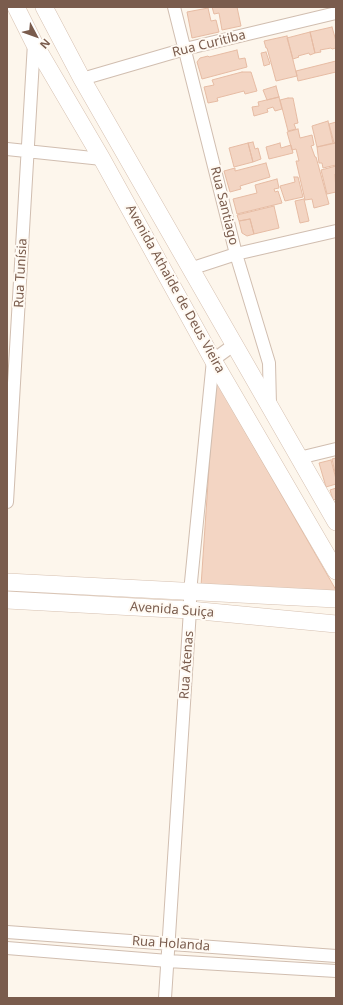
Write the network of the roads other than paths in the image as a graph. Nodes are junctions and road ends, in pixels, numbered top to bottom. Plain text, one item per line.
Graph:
1 (16, 7) edge
2 (44, 7) edge
3 (174, 7) edge
4 (336, 14) edge
5 (34, 44) junction
6 (185, 49) junction
7 (82, 79) junction
8 (7, 149) edge
9 (28, 151) junction
10 (102, 159) junction
11 (336, 231) edge
12 (236, 254) junction
13 (190, 269) junction
14 (235, 344) junction
15 (214, 360) junction
16 (270, 405) junction
17 (336, 448) edge
18 (299, 458) junction
19 (7, 502) edge
20 (336, 522) edge
21 (336, 570) edge
22 (7, 582) edge
23 (190, 592) junction
24 (336, 599) edge
25 (7, 600) edge
26 (190, 610) junction
27 (336, 624) edge
28 (7, 932) edge
29 (168, 944) junction
30 (7, 948) edge
31 (336, 956) edge
32 (168, 961) junction
33 (336, 971) edge
34 (165, 998) edge

1 - 5 street, Avenida Athaide de Deus Vieira
2 - 7 street, Avenida Athaide de Deus Vieira
3 - 6 street, Rua Santiago
4 - 6 street, Rua Curitiba
5 - 9 street, Rua Tunísia
5 - 10 street, Avenida Athaide de Deus Vieira
6 - 7 street, Rua Curitiba
6 - 12 street, Rua Santiago
7 - 13 street, Avenida Athaide de Deus Vieira
8 - 9 street
9 - 10 street
9 - 19 street, Rua Tunísia
10 - 15 street, Avenida Athaide de Deus Vieira
11 - 12 street
12 - 13 street
12 - 16 street, Rua Santiago
13 - 14 street, Avenida Athaide de Deus Vieira
14 - 15 street
14 - 16 street, Avenida Athaide de Deus Vieira
15 - 21 street, Avenida Athaide de Deus Vieira
15 - 23 street, Rua Atenas
16 - 18 street, Avenida Athaide de Deus Vieira
17 - 18 street
18 - 20 street, Avenida Athaide de Deus Vieira
22 - 23 street, Avenida Suiça
23 - 24 street, Avenida Suiça
23 - 26 street, Rua Atenas
25 - 26 street, Avenida Suiça
26 - 27 street, Avenida Suiça
26 - 29 street, Rua Atenas
28 - 29 street, Rua Holanda
29 - 31 street, Rua Holanda
29 - 32 street, Rua Atenas
30 - 32 street, Rua Holanda
32 - 33 street, Rua Holanda
32 - 34 street, Rua Atenas

